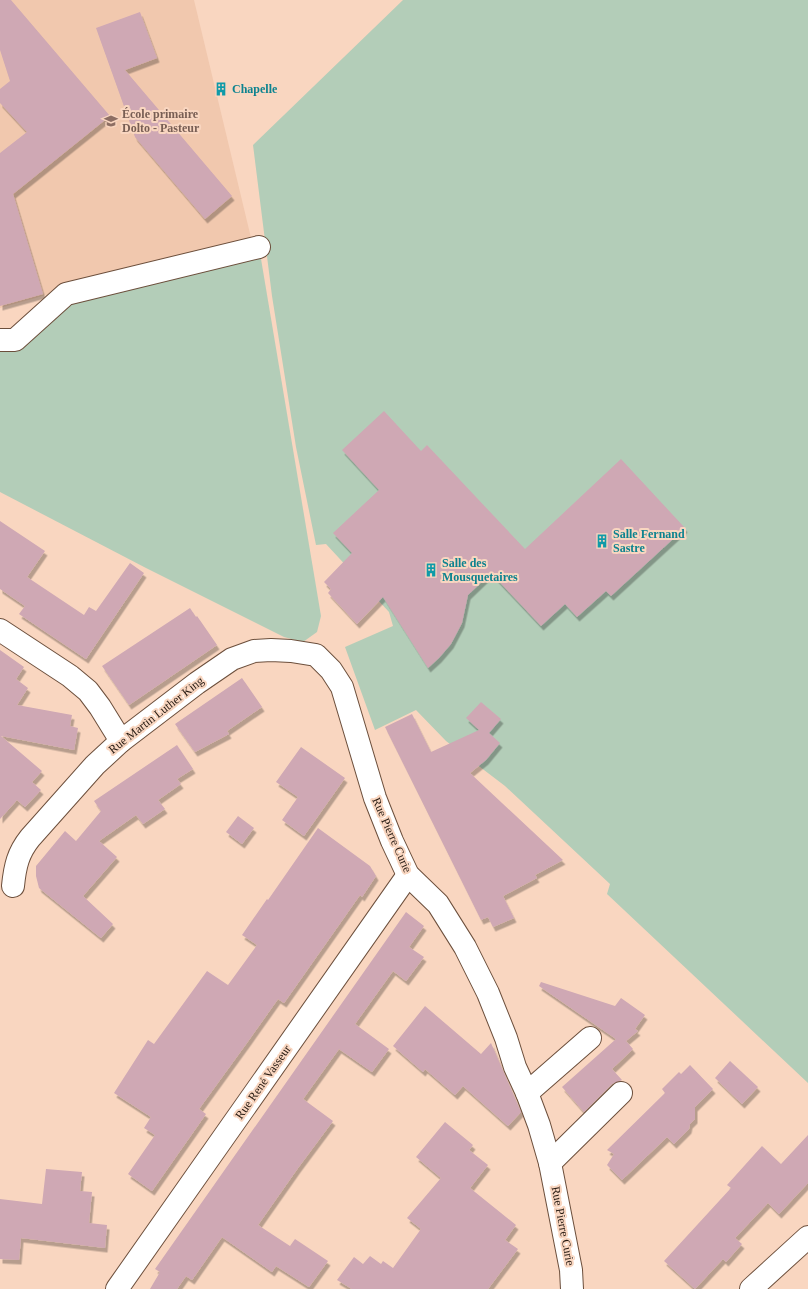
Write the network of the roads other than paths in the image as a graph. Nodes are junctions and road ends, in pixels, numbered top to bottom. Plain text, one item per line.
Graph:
1 (259, 247) dead end
2 (0, 340) edge
3 (0, 630) edge
4 (316, 655) joint
5 (121, 741) junction
6 (408, 875) junction
7 (13, 886) dead end
8 (590, 1038) dead end
9 (527, 1093) junction
10 (621, 1094) dead end
11 (550, 1163) junction
12 (808, 1237) edge
13 (117, 1289) edge
14 (572, 1289) edge
15 (750, 1289) edge

1 - 2 street
3 - 5 street
4 - 5 street, Rue Martin Luther King
4 - 6 street, Rue Pierre Curie
5 - 7 street, Rue Martin Luther King
6 - 9 street, Rue Pierre Curie
6 - 13 street, Rue René Vasseur
8 - 9 street
9 - 11 street, Rue Pierre Curie
10 - 11 street
11 - 14 street, Rue Pierre Curie
12 - 15 street

